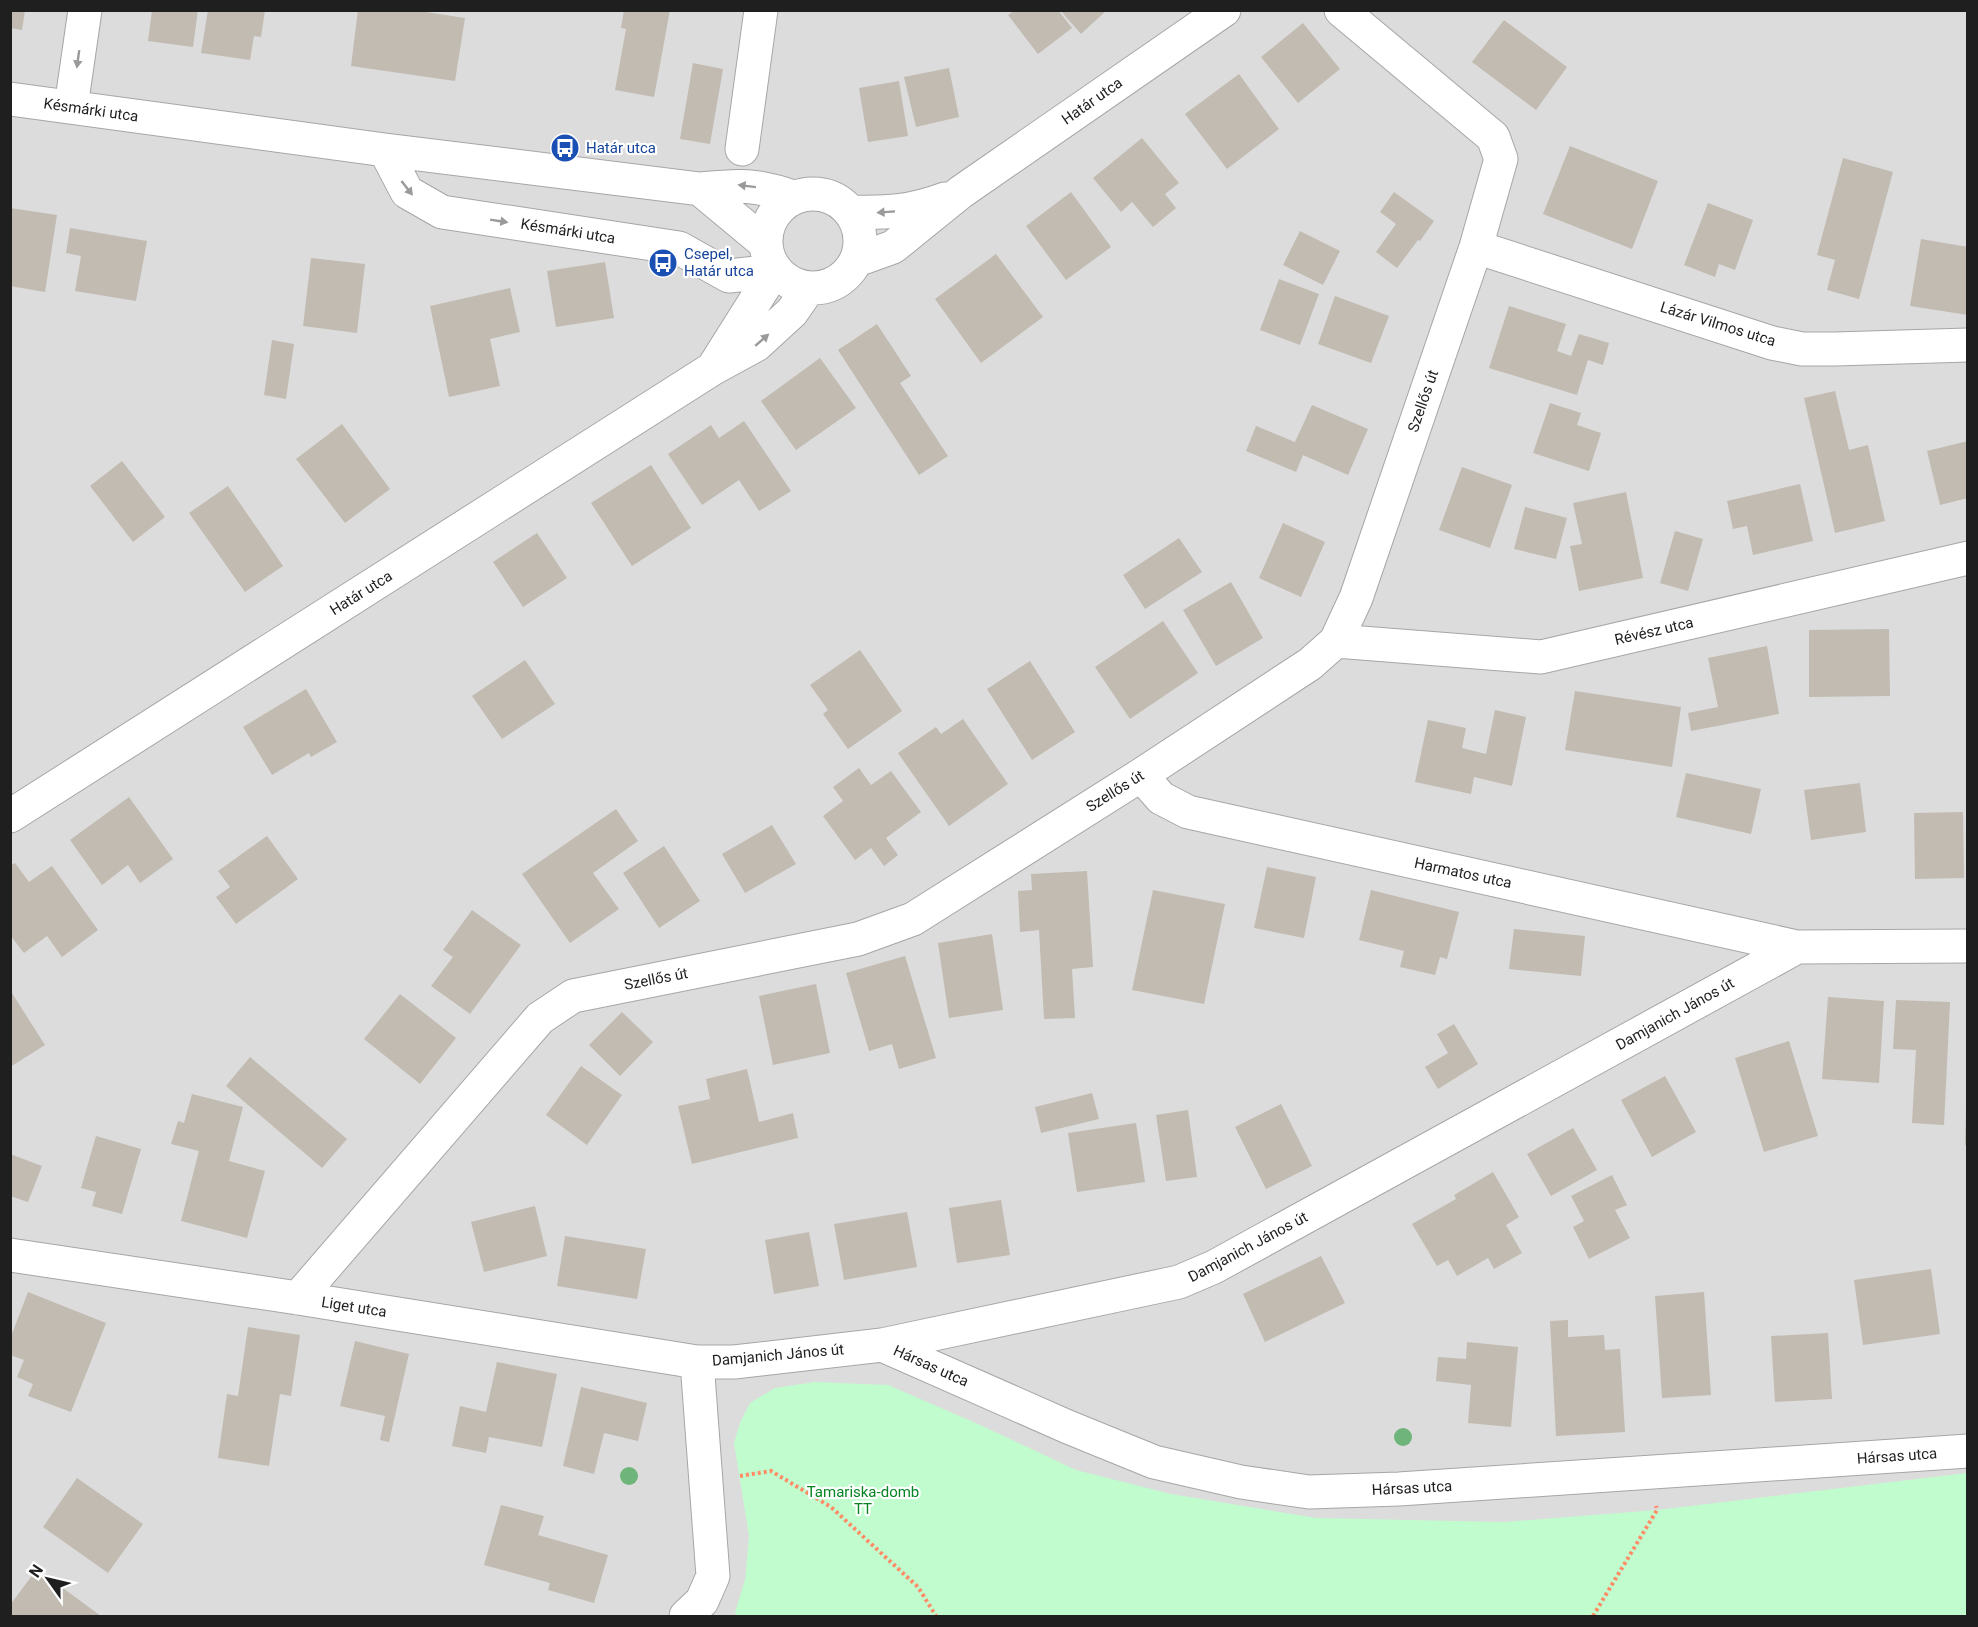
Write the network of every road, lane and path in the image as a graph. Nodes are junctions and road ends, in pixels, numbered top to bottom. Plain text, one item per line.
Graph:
1 (85, 10) edge
2 (760, 10) edge
3 (1224, 10) edge
4 (1341, 10) edge
5 (10, 99) edge
6 (71, 107) junction
7 (742, 149) dead end
8 (385, 150) junction
9 (700, 189) junction
10 (961, 192) junction
11 (793, 197) junction
12 (850, 212) junction
13 (1476, 248) junction
14 (770, 257) junction
15 (857, 260) junction
16 (808, 289) junction
17 (1968, 345) edge
18 (712, 369) junction
19 (1968, 558) edge
20 (1336, 641) junction
21 (1141, 774) junction
22 (10, 816) edge
23 (1968, 946) edge
24 (1797, 947) junction
25 (10, 1255) edge
26 (298, 1298) junction
27 (882, 1345) junction
28 (697, 1362) junction
29 (1968, 1451) edge
30 (707, 1482) junction
31 (1657, 1510) dead end
32 (702, 1611) edge
33 (936, 1617) edge
34 (1593, 1617) edge

1 -> 6 street
2 - 7 street
3 - 10 street, Határ utca
4 - 13 street, Szellős út
5 - 6 street, Késmárki utca
6 - 8 street, Késmárki utca
8 - 9 street, Késmárki utca
8 -> 14 street, Késmárki utca
11 -> 9 street, Késmárki utca
9 - 14 street
10 -> 12 street, Határ utca
10 - 15 street, Határ utca
11 - 12 street
11 - 14 street
12 - 15 street
13 - 17 street, Lázár Vilmos utca
13 - 20 street, Szellős út
14 - 16 street
14 - 18 street, Határ utca
15 - 16 street
18 -> 16 street, Határ utca
18 - 22 street, Határ utca
19 - 20 street, Révész utca
20 - 21 street, Szellős út
21 - 24 street, Harmatos utca
21 - 26 street, Szellős út
23 - 24 street, Damjanich János út
24 - 27 street, Damjanich János út
25 - 26 street, Liget utca
26 - 28 street, Liget utca
27 - 28 street, Damjanich János út
27 - 29 street, Hársas utca
28 - 30 street, Damjanich János út
30 - 32 street, Damjanich János út
30 - 33 path
31 - 34 path

